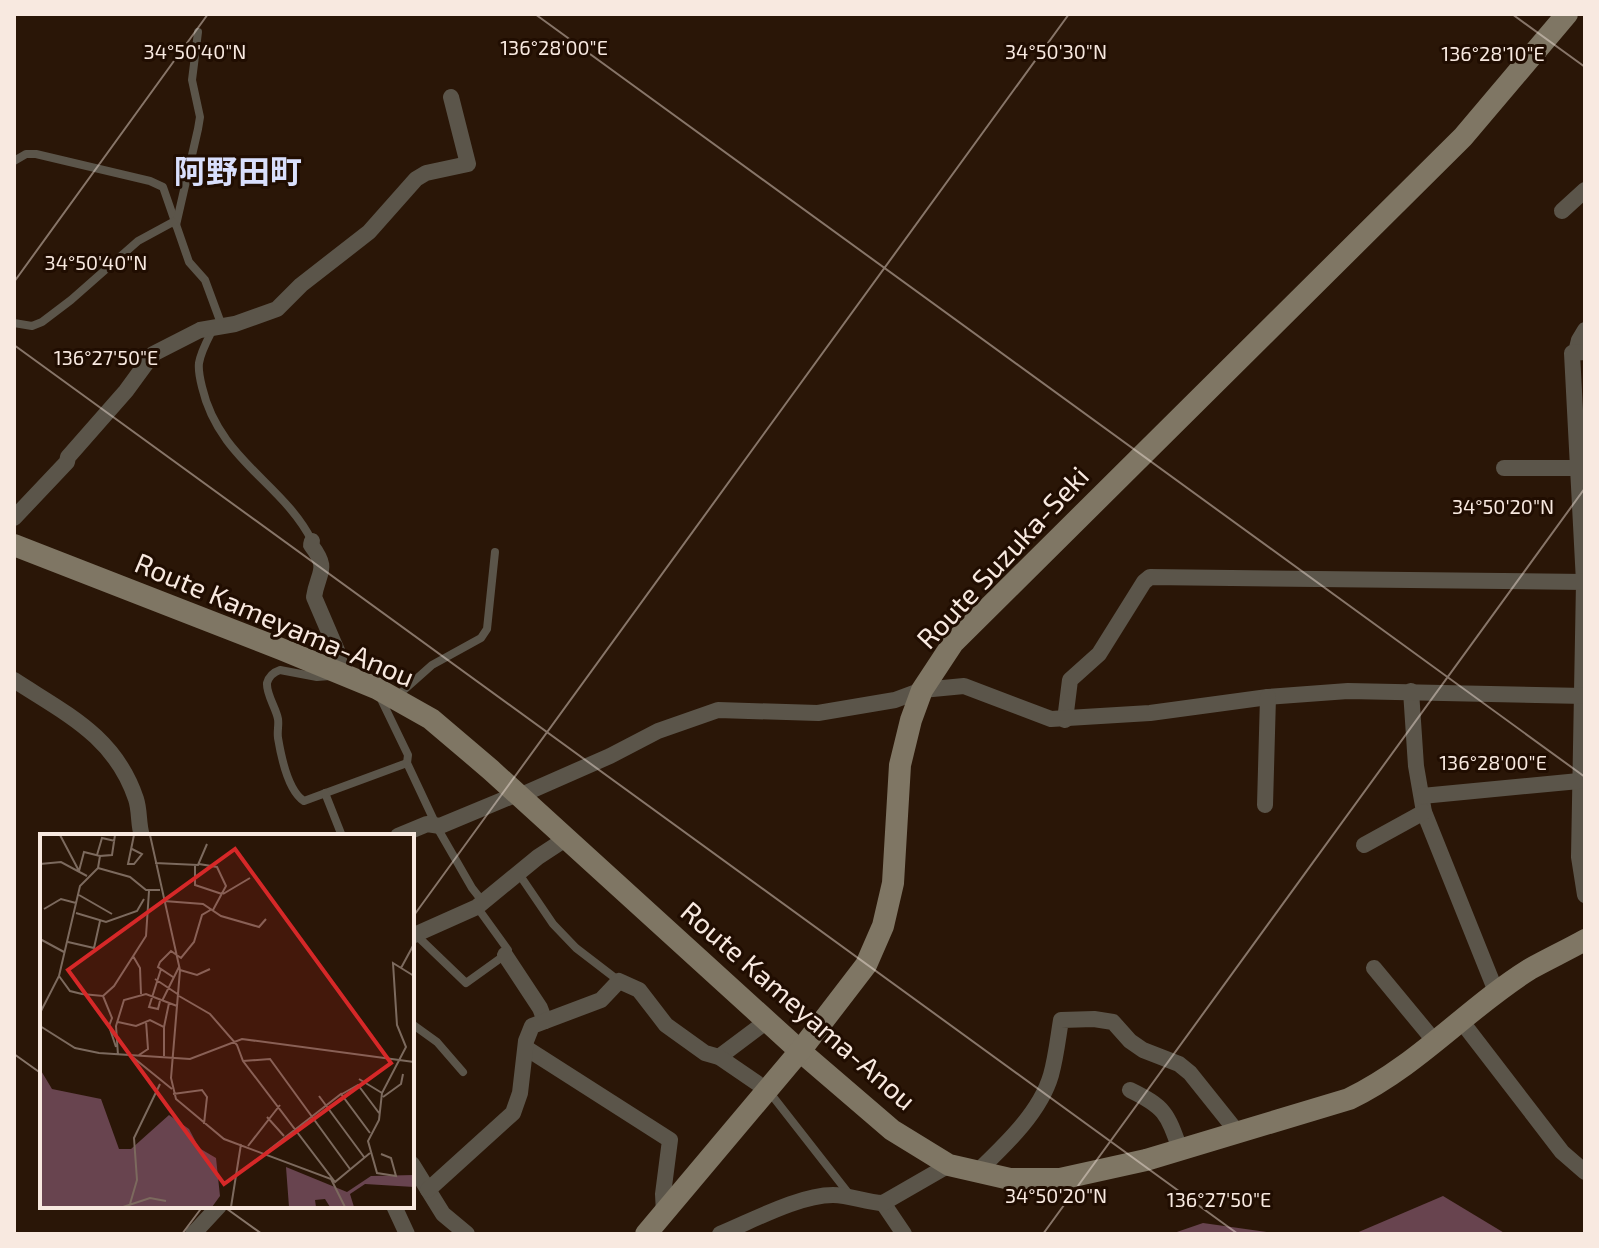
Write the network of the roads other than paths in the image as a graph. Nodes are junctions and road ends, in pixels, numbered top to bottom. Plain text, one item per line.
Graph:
1 (1567, 14) edge
2 (198, 32) dead end
3 (451, 97) dead end
4 (14, 161) edge
5 (1585, 190) edge
6 (1562, 211) dead end
7 (174, 224) junction
8 (14, 323) edge
9 (218, 327) junction
10 (1585, 330) edge
11 (1581, 352) edge
12 (1504, 468) dead end
13 (1582, 468) edge
14 (14, 518) edge
15 (312, 541) joint
16 (14, 545) edge
17 (495, 552) dead end
18 (1584, 582) edge
19 (341, 674) junction
20 (14, 680) edge
21 (922, 690) junction
22 (1411, 691) junction
23 (385, 693) junction
24 (1583, 696) edge
25 (1268, 697) junction
26 (1065, 720) junction
27 (407, 763) junction
28 (1579, 781) junction
29 (325, 793) junction
30 (518, 795) junction
31 (1423, 804) junction
32 (1265, 805) dead end
33 (436, 825) junction
34 (142, 834) edge
35 (341, 834) edge
36 (403, 834) edge
37 (567, 838) junction
38 (1364, 845) dead end
39 (518, 873) junction
40 (1585, 895) edge
41 (480, 905) junction
42 (414, 934) edge
43 (414, 935) edge
44 (1585, 940) edge
45 (505, 955) junction
46 (1374, 968) dead end
47 (619, 981) junction
48 (1497, 994) junction
49 (545, 1021) junction
50 (767, 1021) junction
51 (1462, 1022) junction
52 (414, 1025) edge
53 (1436, 1043) junction
54 (526, 1048) junction
55 (800, 1051) junction
56 (719, 1057) junction
57 (463, 1072) dead end
58 (757, 1083) dead end
59 (1130, 1090) dead end
60 (774, 1098) dead end
61 (1238, 1133) junction
62 (1180, 1149) junction
63 (949, 1165) junction
64 (414, 1167) edge
65 (1585, 1172) edge
66 (976, 1173) junction
67 (428, 1190) junction
68 (849, 1195) junction
69 (883, 1203) junction
70 (217, 1208) edge
71 (395, 1208) edge
72 (664, 1213) junction
73 (193, 1234) edge
74 (407, 1234) edge
75 (467, 1234) edge
76 (646, 1234) edge
77 (720, 1234) edge
78 (904, 1234) edge

1 - 21 main road, Route Suzuka-Seki
2 - 7 lane
3 - 9 street
4 - 7 lane
5 - 6 street
7 - 8 lane
7 - 9 lane
9 - 14 street
9 - 15 lane
10 - 11 street
11 - 13 street
12 - 13 street
13 - 18 street
15 - 19 street
16 - 19 main road, Route Kameyama-Anou
17 - 23 lane
18 - 24 street
18 - 26 street
19 - 23 main road, Route Kameyama-Anou
19 - 29 lane
20 - 34 street
21 - 26 street
21 - 30 street
21 - 55 main road, Route Suzuka-Seki
22 - 24 street
22 - 25 street
22 - 31 street
23 - 27 lane
23 - 30 main road, Route Kameyama-Anou
24 - 28 street
25 - 26 street
25 - 32 street
27 - 29 lane
27 - 33 lane
28 - 31 street
28 - 40 street
29 - 35 lane
30 - 33 street
30 - 37 main road, Route Kameyama-Anou
31 - 38 street
31 - 48 street
33 - 36 street
33 - 41 lane
37 - 39 street
37 - 50 main road, Route Kameyama-Anou
39 - 41 street
39 - 47 lane
41 - 42 street
41 - 45 lane
43 - 45 lane
44 - 48 main road, Route Kameyama-Anou
45 - 49 street
46 - 53 street
47 - 49 street
47 - 56 street
48 - 51 main road, Route Kameyama-Anou
49 - 54 street
50 - 55 main road, Route Kameyama-Anou
50 - 56 street
51 - 53 main road, Route Kameyama-Anou
51 - 65 street
52 - 57 lane
53 - 61 main road, Route Kameyama-Anou
54 - 67 street
54 - 72 street
55 - 63 main road, Route Kameyama-Anou
55 - 72 main road, Route Suzuka-Seki
56 - 58 street
59 - 62 street
60 - 68 lane
61 - 62 main road, Route Kameyama-Anou
61 - 66 street
62 - 66 main road, Route Kameyama-Anou
63 - 66 main road, Route Kameyama-Anou
63 - 69 street
64 - 67 street
67 - 75 street
68 - 69 street
68 - 77 street
69 - 78 street
70 - 73 street
71 - 74 street
72 - 76 main road, Route Suzuka-Seki

